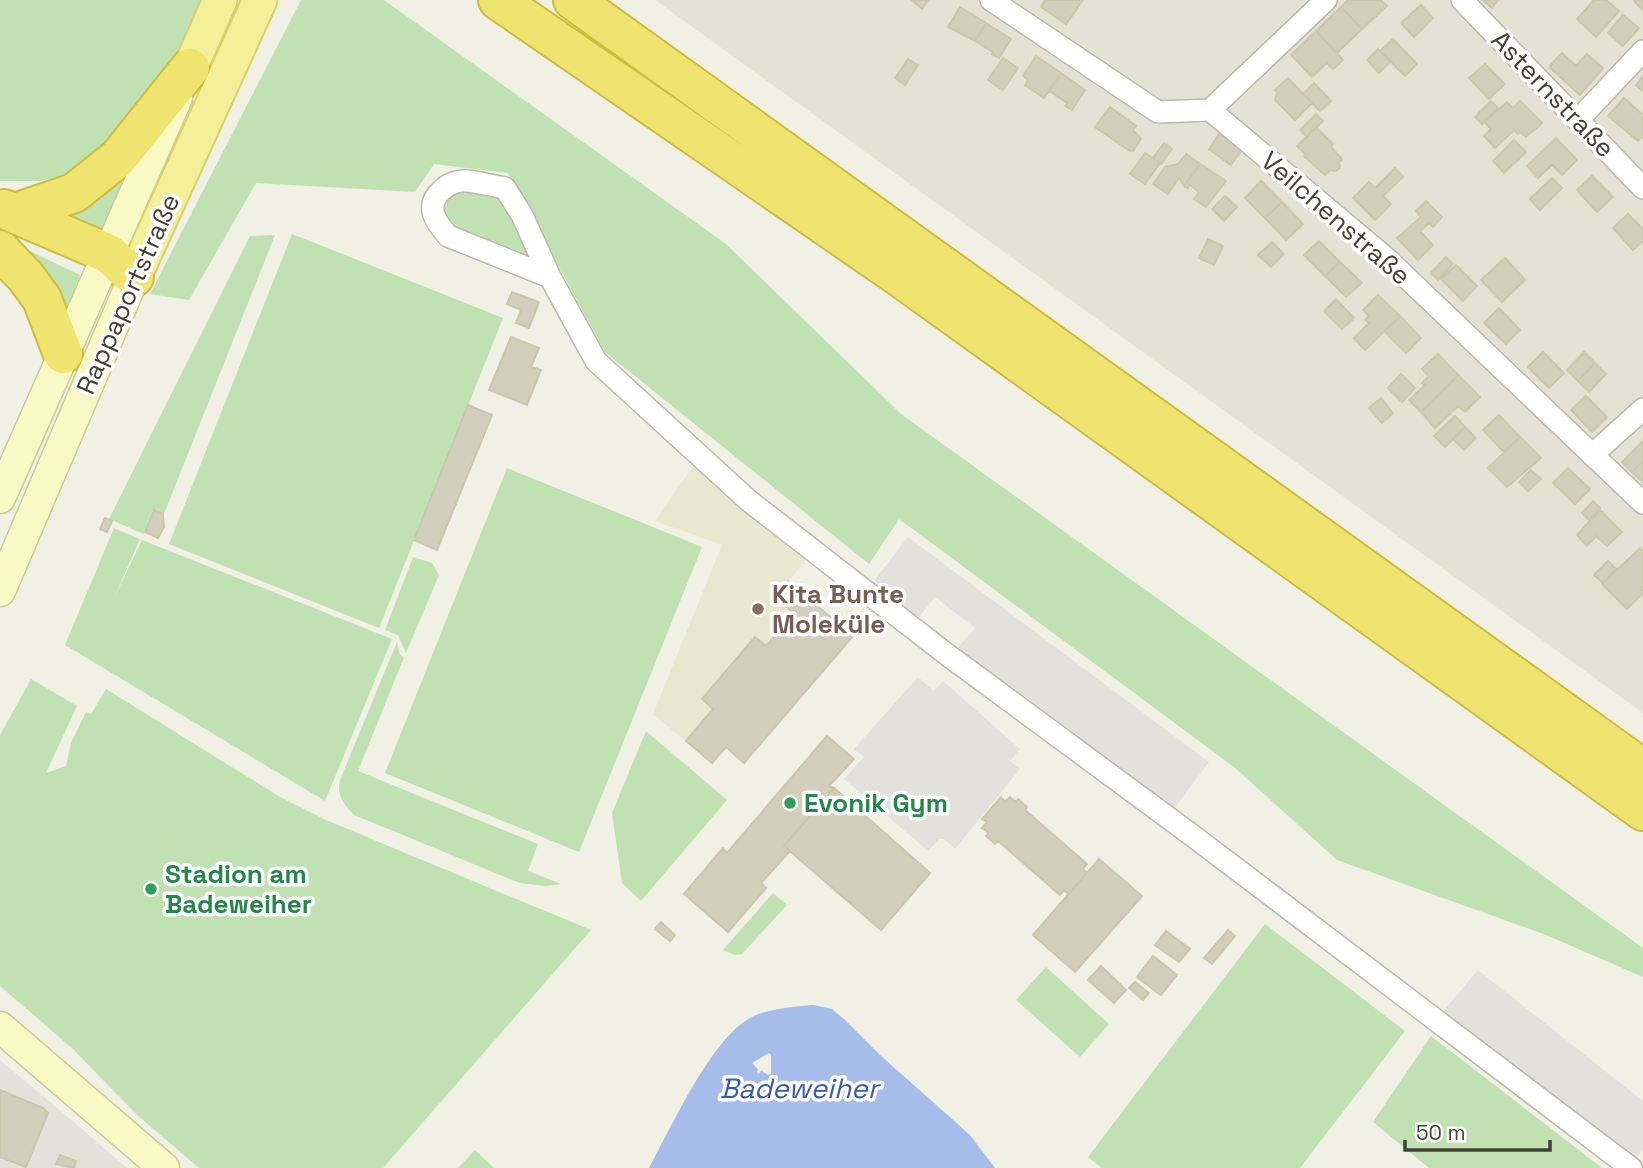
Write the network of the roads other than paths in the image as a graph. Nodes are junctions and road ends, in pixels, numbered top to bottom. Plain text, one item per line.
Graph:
1 (220, 0) edge
2 (260, 0) edge
3 (498, 0) edge
4 (573, 0) edge
5 (991, 0) edge
6 (1325, 0) edge
7 (1462, 0) edge
8 (1643, 51) edge
9 (190, 68) junction
10 (1210, 110) junction
11 (1578, 120) junction
12 (1643, 188) edge
13 (5, 216) edge
14 (0, 250) edge
15 (115, 268) junction
16 (550, 277) junction
17 (63, 354) junction
18 (1643, 409) edge
19 (1592, 455) junction
20 (0, 498) edge
21 (1643, 503) edge
22 (0, 591) edge
23 (1643, 769) edge
24 (1643, 811) edge
25 (0, 1027) edge
26 (164, 1168) edge
27 (1631, 1168) edge

1 - 9 main road, Rappaportstraße
2 - 15 main road, Rappaportstraße
3 - 24 highway
4 - 23 highway
5 - 10 street
6 - 10 street
7 - 11 street, Asternstraße
8 - 11 street
9 - 13 highway
9 - 15 main road, Rappaportstraße
10 - 19 street, Veilchenstraße
11 - 12 street, Asternstraße
13 - 15 highway
14 - 17 highway
15 - 17 main road, Rappaportstraße
15 - 22 main road, Rappaportstraße
16 - 16 street
16 - 27 street
17 - 20 main road, Rappaportstraße
18 - 19 street
19 - 21 street, Veilchenstraße
25 - 26 main road

